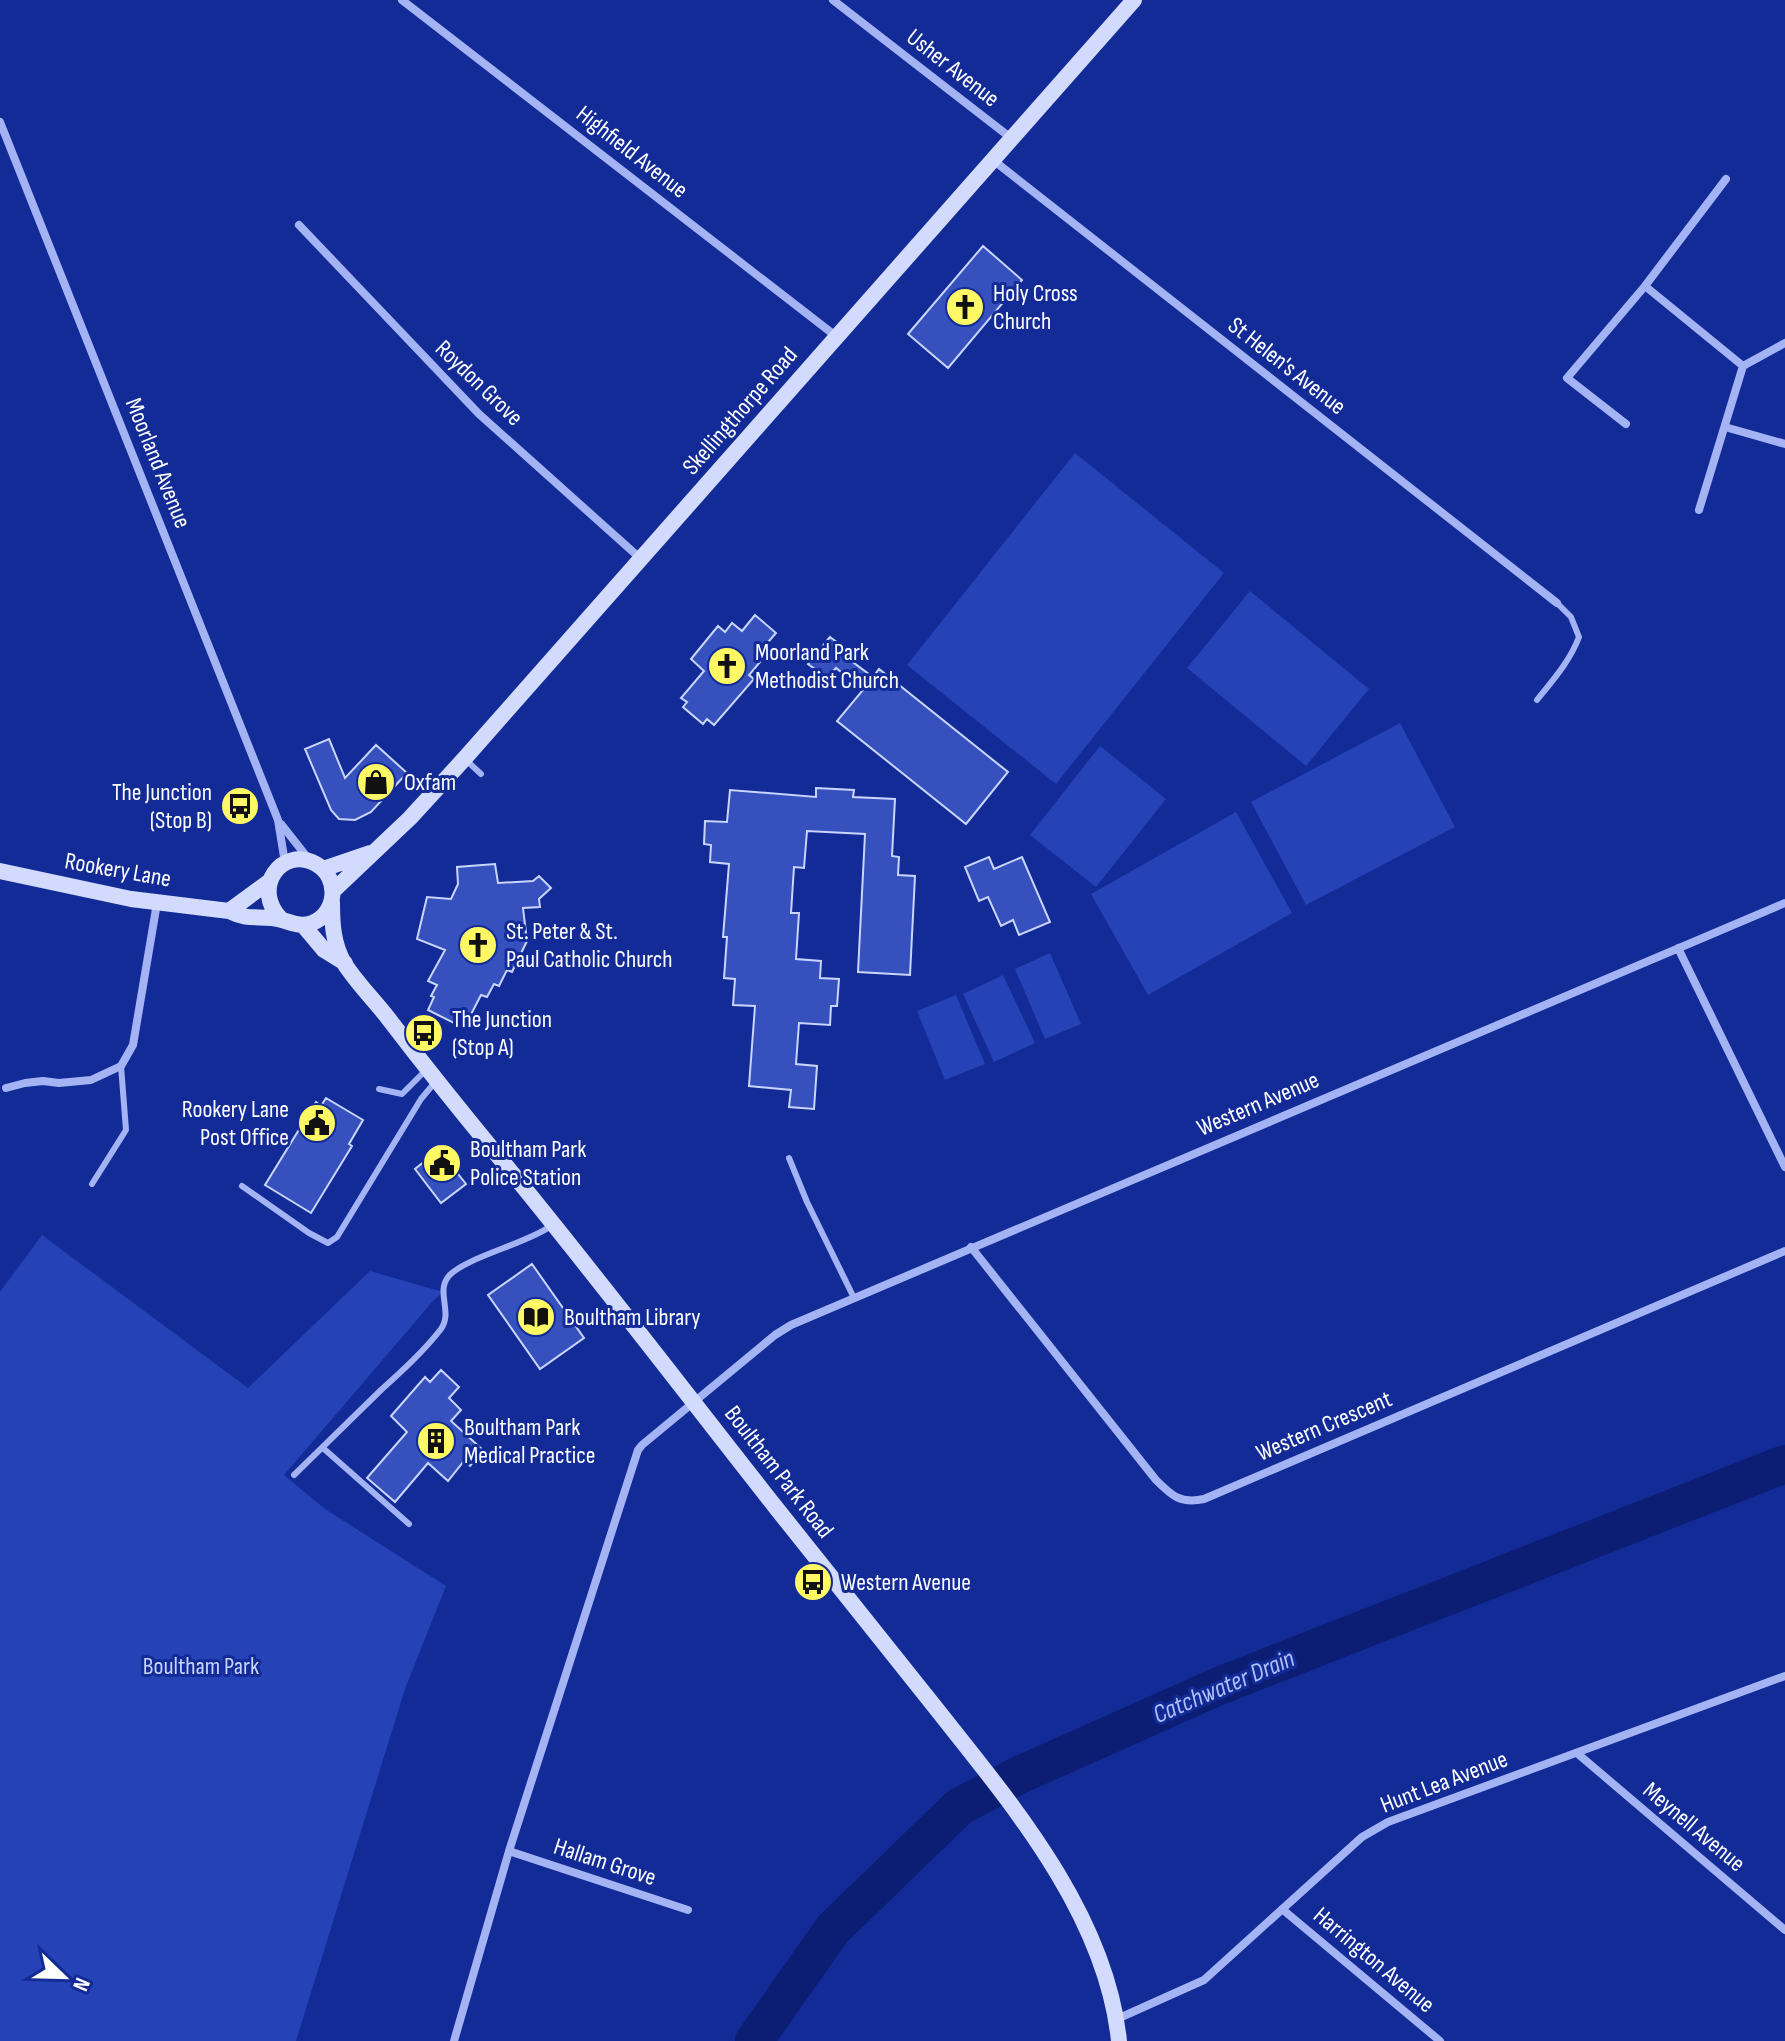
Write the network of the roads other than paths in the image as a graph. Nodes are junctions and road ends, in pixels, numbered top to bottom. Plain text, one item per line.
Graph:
1 (402, 0) edge
2 (833, 0) edge
3 (1134, 0) edge
4 (0, 122) edge
5 (1011, 138) junction
6 (993, 160) junction
7 (1726, 179) dead end
8 (299, 225) dead end
9 (1645, 286) junction
10 (837, 337) junction
11 (1785, 343) edge
12 (1743, 366) junction
13 (1626, 424) dead end
14 (1725, 427) junction
15 (1785, 444) edge
16 (1699, 510) dead end
17 (642, 559) junction
18 (1557, 603) joint
19 (1537, 700) dead end
20 (465, 758) junction
21 (481, 774) dead end
22 (278, 820) junction
23 (379, 850) junction
24 (285, 864) junction
25 (319, 866) junction
26 (0, 871) edge
27 (270, 881) junction
28 (332, 896) junction
29 (157, 903) junction
30 (1785, 903) edge
31 (229, 911) junction
32 (281, 919) junction
33 (303, 925) junction
34 (1678, 948) junction
35 (345, 963) junction
36 (121, 1066) junction
37 (432, 1075) junction
38 (6, 1088) dead end
39 (379, 1089) dead end
40 (789, 1158) dead end
41 (1785, 1167) edge
42 (92, 1184) dead end
43 (242, 1186) dead end
44 (554, 1224) junction
45 (971, 1247) junction
46 (1785, 1251) edge
47 (854, 1298) junction
48 (695, 1402) junction
49 (323, 1448) junction
50 (294, 1475) dead end
51 (409, 1524) dead end
52 (1785, 1676) edge
53 (1578, 1754) junction
54 (509, 1851) junction
55 (1282, 1909) junction
56 (688, 1910) dead end
57 (1785, 1930) edge
58 (1117, 2019) junction
59 (454, 2041) edge
60 (1119, 2041) edge
61 (1440, 2041) edge

1 - 10 street, Highfield Avenue
2 - 5 street, Usher Avenue
3 - 5 street, Skellingthorpe Road
4 - 22 street, Moorland Avenue
5 - 6 street, Skellingthorpe Road
6 - 10 street, Skellingthorpe Road
6 - 18 street, St Helen's Avenue
7 - 9 street
8 - 17 street, Roydon Grove
9 - 12 street
9 - 13 street
10 - 17 street, Skellingthorpe Road
11 - 12 street
12 - 14 street
14 - 15 street
14 - 16 street
17 - 20 street, Skellingthorpe Road
18 - 19 lane
20 - 21 lane
20 - 23 street, Skellingthorpe Road
22 - 24 street, Moorland Avenue
22 - 25 street, Moorland Avenue
23 - 25 street
23 - 28 street, Skellingthorpe Road
24 - 25 street
24 - 27 street
25 - 28 street
26 - 29 street, Rookery Lane
27 - 31 street
27 - 32 street
28 - 33 street
28 - 35 street
29 - 31 street, Rookery Lane
29 - 36 street
30 - 34 street, Western Avenue
31 - 32 street, Rookery Lane
32 - 33 street
33 - 35 street
34 - 41 street
34 - 45 street, Western Avenue
35 - 37 street, Boultham Park Road
36 - 38 street
36 - 42 lane
37 - 39 lane
37 - 43 lane
37 - 44 street, Boultham Park Road
40 - 47 lane
44 - 48 street, Boultham Park Road
44 - 49 lane
45 - 46 street, Western Crescent
45 - 47 street, Western Avenue
47 - 48 street, Western Avenue
48 - 54 street, Western Avenue
48 - 58 street, Boultham Park Road
49 - 50 lane
49 - 51 lane
52 - 53 street, Hunt Lea Avenue
53 - 55 street, Hunt Lea Avenue
53 - 57 street, Meynell Avenue
54 - 56 street, Hallam Grove
54 - 59 street, Western Avenue
55 - 58 street, Hunt Lea Avenue
55 - 61 street, Harrington Avenue
58 - 60 street, Boultham Park Road

